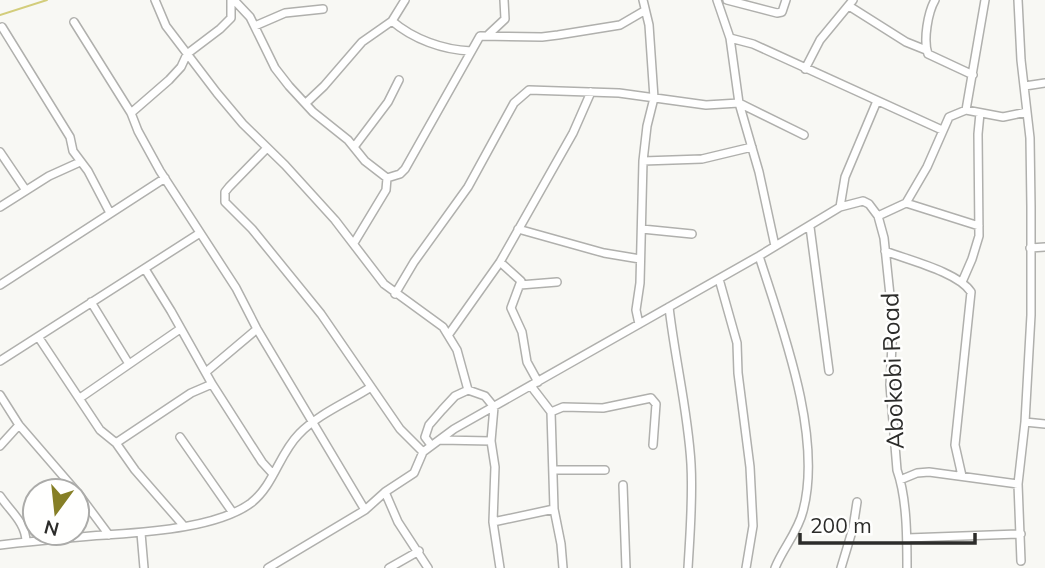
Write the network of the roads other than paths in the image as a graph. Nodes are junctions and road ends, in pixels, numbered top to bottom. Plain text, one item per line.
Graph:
1 (155, 0) edge
2 (232, 0) edge
3 (405, 0) edge
4 (504, 0) edge
5 (643, 0) edge
6 (717, 0) edge
7 (727, 0) edge
8 (786, 0) edge
9 (935, 0) edge
10 (985, 0) edge
11 (1018, 0) edge
12 (851, 3) edge
13 (323, 9) dead end
14 (645, 11) junction
15 (392, 21) junction
16 (74, 22) dead end
17 (255, 26) junction
18 (2, 27) dead end
19 (488, 35) junction
20 (730, 38) junction
21 (471, 51) junction
22 (927, 52) junction
23 (187, 54) junction
24 (805, 69) junction
25 (973, 75) junction
26 (399, 80) dead end
27 (1045, 83) edge
28 (1025, 86) junction
29 (591, 93) junction
30 (654, 98) junction
31 (877, 101) junction
32 (306, 103) junction
33 (738, 103) junction
34 (966, 110) junction
35 (1027, 112) junction
36 (131, 113) junction
37 (981, 113) junction
38 (942, 130) junction
39 (804, 135) dead end
40 (354, 147) junction
41 (752, 147) junction
42 (267, 148) junction
43 (0, 152) edge
44 (643, 161) junction
45 (80, 162) junction
46 (165, 178) junction
47 (387, 178) junction
48 (25, 189) junction
49 (906, 203) junction
50 (0, 207) edge
51 (840, 207) junction
52 (110, 214) junction
53 (878, 216) junction
54 (979, 226) junction
55 (810, 227) junction
56 (519, 229) junction
57 (642, 229) junction
58 (200, 233) junction
59 (692, 234) dead end
60 (354, 243) junction
61 (775, 246) junction
62 (1045, 247) edge
63 (1030, 248) junction
64 (885, 251) junction
65 (759, 256) junction
66 (640, 259) junction
67 (500, 262) junction
68 (145, 269) junction
69 (719, 279) junction
70 (556, 282) dead end
71 (962, 282) junction
72 (0, 285) edge
73 (520, 285) junction
74 (396, 294) junction
75 (91, 302) junction
76 (669, 307) junction
77 (639, 324) junction
78 (180, 329) junction
79 (257, 329) junction
80 (449, 334) junction
81 (39, 338) junction
82 (0, 361) edge
83 (129, 363) junction
84 (829, 371) dead end
85 (206, 372) junction
86 (212, 384) junction
87 (535, 384) junction
88 (371, 387) junction
89 (468, 390) junction
90 (0, 396) edge
91 (80, 398) junction
92 (494, 407) junction
93 (551, 412) junction
94 (314, 422) junction
95 (1025, 422) junction
96 (1045, 424) edge
97 (19, 425) junction
98 (180, 437) dead end
99 (440, 440) junction
100 (491, 440) junction
101 (116, 443) junction
102 (431, 445) junction
103 (653, 445) dead end
104 (0, 446) edge
105 (423, 452) junction
106 (553, 470) junction
107 (605, 470) dead end
108 (272, 472) junction
109 (962, 476) junction
110 (65, 477) edge
111 (900, 480) junction
112 (1018, 484) junction
113 (623, 485) dead end
114 (385, 492) junction
115 (0, 496) edge
116 (857, 502) dead end
117 (91, 509) edge
118 (554, 509) junction
119 (365, 510) junction
120 (233, 513) junction
121 (493, 522) junction
122 (21, 524) edge
123 (183, 525) junction
124 (141, 533) junction
125 (1021, 534) junction
126 (109, 535) junction
127 (91, 537) edge
128 (907, 537) junction
129 (21, 543) edge
130 (0, 545) edge
131 (419, 551) junction
132 (1021, 561) dead end
133 (144, 568) edge
134 (268, 568) edge
135 (389, 568) edge
136 (428, 568) edge
137 (500, 568) edge
138 (563, 568) edge
139 (626, 568) edge
140 (688, 568) edge
141 (746, 568) edge
142 (775, 568) edge
143 (841, 568) edge
144 (907, 568) edge

1 - 23 street
2 - 17 street
2 - 23 street
3 - 15 street
4 - 19 street
5 - 14 street
6 - 20 street
7 - 8 street
9 - 22 street
10 - 25 street
11 - 28 street
12 - 22 street
12 - 24 street
13 - 17 street
14 - 19 street
14 - 30 street
15 - 21 street
15 - 32 street
16 - 36 street
17 - 32 street
18 - 45 street
19 - 21 street
20 - 24 street
20 - 33 street
21 - 47 street
22 - 25 street
23 - 36 street
23 - 42 street
24 - 31 street
25 - 34 street
26 - 40 street
27 - 28 street
28 - 35 street
29 - 30 street
29 - 56 street
29 - 74 street
30 - 33 street
30 - 44 street
31 - 38 street
31 - 51 street
32 - 40 street
33 - 39 street
33 - 41 street
34 - 37 street
34 - 38 street
35 - 37 street
35 - 63 street
36 - 46 street
37 - 54 street
38 - 49 street
40 - 47 street
41 - 44 street
41 - 61 street
42 - 60 street
42 - 88 street
43 - 48 street
44 - 57 street
45 - 48 street
45 - 52 street
46 - 52 street
46 - 58 street
47 - 60 street
48 - 50 street
49 - 53 street
49 - 54 street
51 - 53 street
51 - 55 street
52 - 72 street
53 - 64 street, Abokobi Road
54 - 71 street
55 - 61 street
55 - 84 street
56 - 66 street
56 - 67 street
57 - 59 street
57 - 66 street
58 - 68 street
58 - 79 street
60 - 74 street
61 - 65 street
62 - 63 street
63 - 95 street
64 - 71 street
64 - 111 street, Abokobi Road
65 - 69 street
65 - 142 street
66 - 77 street
67 - 73 street
67 - 80 street
68 - 75 street
68 - 78 street
69 - 76 street
69 - 141 street
70 - 73 street
71 - 109 street
73 - 87 street
74 - 80 street
75 - 81 street
75 - 83 street
76 - 77 street
76 - 140 street
77 - 87 street
78 - 83 street
78 - 85 street
79 - 85 street
79 - 94 street
80 - 89 street
81 - 82 street
81 - 91 street
83 - 91 street
85 - 86 street
86 - 101 street
86 - 108 street
87 - 92 street
87 - 93 street
88 - 94 street
88 - 105 street
89 - 92 street
89 - 102 street
90 - 97 street
91 - 101 street
92 - 99 street
92 - 100 street
93 - 103 street
93 - 106 street
94 - 108 street
94 - 119 street
95 - 96 street
95 - 112 street
97 - 104 street
97 - 110 street
98 - 120 street
99 - 100 street
99 - 102 street
100 - 121 street
101 - 123 street
102 - 105 street
105 - 114 street
106 - 107 street
106 - 118 street
108 - 120 street
109 - 111 street
109 - 112 street
111 - 128 street, Abokobi Road
112 - 125 street
113 - 139 street
114 - 119 street
114 - 131 street
115 - 122 street
116 - 143 street
117 - 126 street
118 - 121 street
118 - 138 street
119 - 134 street
120 - 123 street
121 - 137 street
123 - 124 street
124 - 126 street
124 - 133 street
125 - 128 street
125 - 132 street
126 - 127 street
128 - 144 street, Abokobi Road
129 - 130 street
131 - 135 street
131 - 136 street

